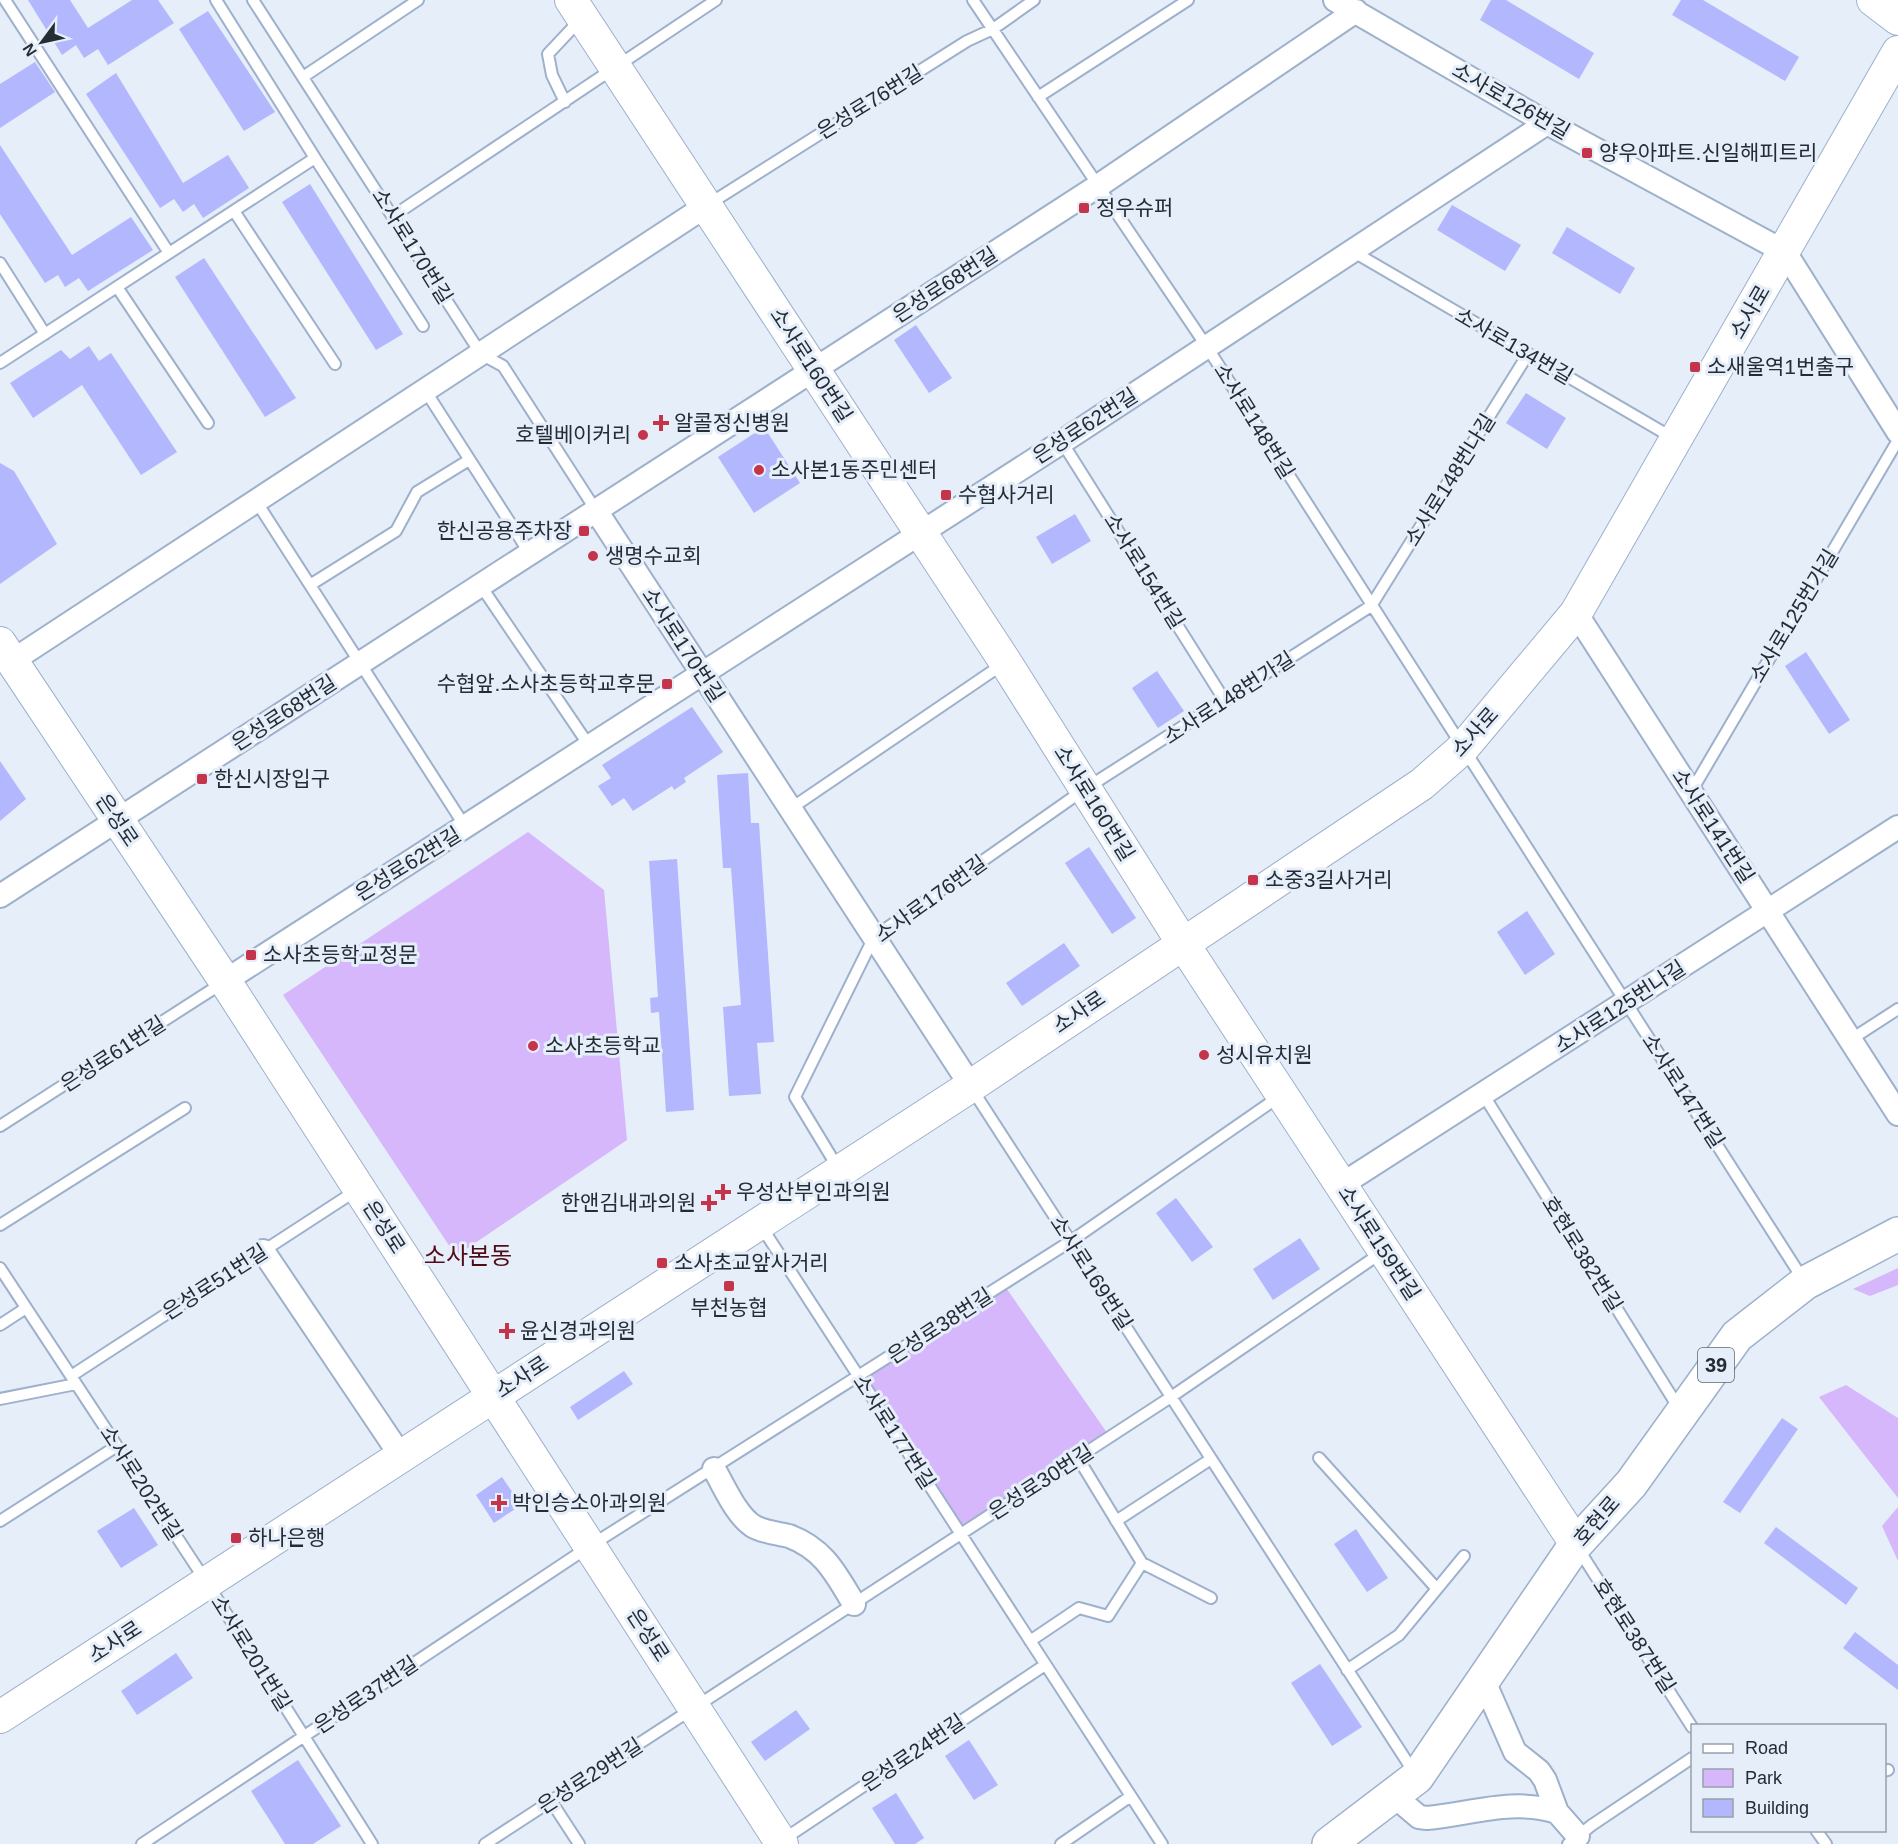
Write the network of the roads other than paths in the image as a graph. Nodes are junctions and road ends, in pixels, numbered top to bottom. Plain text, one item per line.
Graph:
1 (4, 0) edge
2 (216, 0) edge
3 (254, 0) edge
4 (418, 0) edge
5 (716, 0) edge
6 (973, 0) edge
7 (1034, 0) edge
8 (1188, 0) edge
9 (1335, 0) edge
10 (1873, 0) edge
11 (1359, 6) edge
12 (577, 9) edge
13 (1898, 19) edge
14 (993, 29) junction
15 (1898, 52) edge
16 (616, 68) junction
17 (303, 77) junction
18 (1038, 97) junction
19 (565, 102) junction
20 (1547, 123) junction
21 (315, 158) junction
22 (1098, 186) junction
23 (706, 206) junction
24 (234, 211) junction
25 (393, 216) junction
26 (1352, 251) junction
27 (1785, 252) junction
28 (169, 253) junction
29 (0, 263) edge
30 (117, 287) junction
31 (423, 326) dead end
32 (45, 334) junction
33 (1207, 347) junction
34 (481, 354) junction
35 (1528, 354) junction
36 (0, 363) edge
37 (335, 363) dead end
38 (813, 369) junction
39 (425, 390) junction
40 (208, 423) dead end
41 (1898, 432) edge
42 (1676, 440) junction
43 (1898, 440) edge
44 (1062, 442) junction
45 (469, 460) junction
46 (256, 501) junction
47 (597, 512) junction
48 (920, 532) junction
49 (531, 554) junction
50 (310, 585) junction
51 (481, 586) junction
52 (1371, 606) junction
53 (1576, 613) junction
54 (6, 652) edge
55 (1006, 663) junction
56 (361, 664) junction
57 (702, 675) junction
58 (1225, 701) junction
59 (591, 747) junction
60 (1463, 748) junction
61 (1086, 789) junction
62 (1691, 792) junction
63 (790, 809) junction
64 (117, 820) junction
65 (1898, 827) edge
66 (466, 828) junction
67 (0, 896) edge
68 (1768, 911) junction
69 (874, 937) junction
70 (1182, 942) junction
71 (225, 981) junction
72 (1626, 1003) junction
73 (1898, 1009) edge
74 (1850, 1040) junction
75 (970, 1086) junction
76 (1483, 1094) junction
77 (1282, 1095) junction
78 (1896, 1107) edge
79 (185, 1108) dead end
80 (0, 1126) edge
81 (840, 1171) junction
82 (1341, 1185) junction
83 (360, 1188) junction
84 (759, 1224) junction
85 (0, 1225) edge
86 (1898, 1234) edge
87 (1071, 1242) junction
88 (263, 1251) junction
89 (1384, 1251) junction
90 (0, 1268) edge
91 (1805, 1283) junction
92 (26, 1308) junction
93 (0, 1325) edge
94 (859, 1378) junction
95 (73, 1380) junction
96 (494, 1396) junction
97 (1171, 1397) junction
98 (0, 1399) edge
99 (1682, 1413) junction
100 (117, 1446) junction
101 (401, 1456) junction
102 (1078, 1458) junction
103 (1319, 1458) dead end
104 (1211, 1459) junction
105 (714, 1468) junction
106 (0, 1521) edge
107 (1116, 1521) junction
108 (961, 1535) junction
109 (1576, 1544) junction
110 (590, 1546) junction
111 (1464, 1556) dead end
112 (1142, 1563) junction
113 (207, 1583) junction
114 (1437, 1589) junction
115 (1212, 1598) dead end
116 (854, 1604) junction
117 (1030, 1641) junction
118 (1045, 1665) junction
119 (1347, 1670) junction
120 (1483, 1679) junction
121 (695, 1709) junction
122 (0, 1717) edge
123 (1691, 1725) edge
124 (303, 1737) junction
125 (1691, 1759) edge
126 (1405, 1786) junction
127 (1131, 1796) junction
128 (551, 1801) junction
129 (1557, 1812) junction
130 (1573, 1840) edge
131 (781, 1843) edge
132 (1333, 1843) edge
133 (142, 1844) edge
134 (372, 1844) edge
135 (485, 1844) edge
136 (579, 1844) edge
137 (1061, 1844) edge
138 (1162, 1844) edge

1 - 28 lane
2 - 21 lane
3 - 17 lane, 소사로170번길
4 - 17 lane
5 - 16 lane
6 - 14 lane, 소사로148번길
7 - 14 lane, 은성로76번길
8 - 18 lane
9 - 11 street, 소사로126번길
10 - 13 street
11 - 20 street, 소사로126번길
11 - 22 street, 은성로68번길
12 - 16 street, 소사로160번길
12 - 19 lane
14 - 18 lane, 소사로148번길
14 - 23 lane, 은성로76번길
15 - 27 street, 소사로
16 - 19 lane
16 - 23 street, 소사로160번길
17 - 25 lane, 소사로170번길
18 - 22 lane, 소사로148번길
19 - 25 lane
20 - 26 street, 은성로62번길
20 - 27 street, 소사로126번길
21 - 24 lane
21 - 31 lane
22 - 33 lane, 소사로148번길
22 - 38 street, 은성로68번길
23 - 34 street
23 - 38 street, 소사로160번길
24 - 28 lane
24 - 37 lane
25 - 34 lane, 소사로170번길
26 - 33 street, 은성로62번길
26 - 35 lane, 소사로134번길
27 - 41 street
27 - 42 street, 소사로
28 - 30 lane
29 - 32 lane
30 - 32 lane
30 - 40 lane
32 - 36 lane
33 - 44 street, 은성로62번길
33 - 52 lane, 소사로148번길
34 - 39 street
34 - 47 lane, 소사로170번길
35 - 42 lane, 소사로134번길
35 - 52 lane, 소사로148번나길
38 - 47 street, 은성로68번길
38 - 48 street, 소사로160번길
39 - 45 lane
39 - 46 street
42 - 53 street, 소사로
43 - 62 lane, 소사로125번가길
44 - 48 street, 은성로62번길
44 - 58 lane, 소사로154번길
45 - 49 lane
45 - 50 lane
46 - 50 lane, 은성로68번길
46 - 54 street
47 - 49 street, 은성로68번길
47 - 57 street, 소사로170번길
48 - 55 street, 소사로160번길
48 - 57 street, 은성로62번길
49 - 51 street, 은성로68번길
50 - 56 lane, 은성로68번길
51 - 56 street, 은성로68번길
51 - 59 lane
52 - 58 lane, 소사로148번가길
52 - 60 lane, 소사로148번길
53 - 60 street, 소사로
53 - 62 street, 소사로141번길
54 - 64 street, 은성로
55 - 61 street, 소사로160번길
55 - 63 lane
56 - 64 street, 은성로68번길
56 - 66 lane, 은성로68번길
57 - 59 street, 은성로62번길
57 - 63 street, 소사로170번길
58 - 61 lane, 소사로148번가길
59 - 66 street, 은성로62번길
60 - 70 street, 소사로
60 - 72 lane, 소사로147번길
61 - 69 lane, 소사로176번길
61 - 70 street, 소사로160번길
62 - 68 street, 소사로141번길
63 - 69 street, 소사로170번길
64 - 67 street, 은성로68번길
64 - 71 street, 은성로
65 - 68 street, 소사로125번나길
66 - 71 street, 은성로62번길
68 - 72 street, 소사로125번나길
68 - 74 street, 소사로141번길
69 - 75 street, 소사로170번길
69 - 81 lane, 소사로176번길
70 - 75 street, 소사로
70 - 77 street, 소사로159번길
71 - 80 lane, 은성로61번길
71 - 83 street, 은성로
72 - 76 street, 소사로125번나길
72 - 91 lane, 소사로147번길
73 - 74 lane
74 - 78 street, 소사로141번길
75 - 81 street, 소사로
75 - 87 lane, 소사로169번길
76 - 82 street, 소사로125번나길
76 - 99 lane, 호현로382번길
77 - 82 street, 소사로159번길
77 - 87 lane, 은성로38번길
79 - 85 lane
81 - 84 street, 소사로
82 - 89 street, 소사로159번길
83 - 88 lane, 은성로51번길
83 - 96 street, 은성로
84 - 94 lane, 소사로177번길
84 - 96 street, 소사로
86 - 91 main road, 호현로 / 39
87 - 94 lane, 은성로38번길
87 - 97 lane, 소사로169번길
88 - 95 lane, 은성로51번길
88 - 101 street
89 - 97 lane, 은성로30번길
89 - 109 street, 소사로159번길
90 - 92 lane, 소사로202번길
91 - 99 main road, 호현로 / 39
92 - 93 lane
92 - 95 lane, 소사로202번길
94 - 105 lane, 은성로38번길
94 - 108 lane, 소사로177번길
95 - 98 lane
95 - 100 lane, 소사로202번길
96 - 101 street, 소사로
96 - 110 street, 은성로
97 - 102 lane, 은성로30번길
97 - 104 lane, 소사로169번길
99 - 109 main road, 호현로 / 39
100 - 106 lane
100 - 113 lane, 소사로202번길
101 - 113 street, 소사로
102 - 107 lane
102 - 108 lane, 은성로30번길
103 - 114 lane
104 - 107 lane
104 - 119 lane, 소사로169번길
105 - 110 lane, 은성로38번길
105 - 116 street
107 - 112 lane
108 - 116 lane, 은성로30번길
108 - 117 lane, 소사로177번길
109 - 120 main road, 호현로 / 39
109 - 123 lane, 호현로387번길
110 - 121 street, 은성로
110 - 124 lane, 은성로37번길
111 - 114 lane
112 - 115 lane
112 - 117 lane
113 - 122 street, 소사로
113 - 124 lane, 소사로201번길
114 - 119 lane
116 - 121 lane, 은성로30번길
117 - 118 lane, 소사로177번길
118 - 127 lane, 소사로177번길
118 - 131 lane, 은성로24번길
119 - 126 lane, 소사로169번길
120 - 126 main road, 호현로 / 39
120 - 129 street
121 - 128 lane, 은성로29번길
121 - 131 street, 은성로
124 - 133 lane, 은성로37번길
124 - 134 lane, 소사로201번길
125 - 130 lane
126 - 129 street
126 - 132 main road, 호현로 / 39
127 - 137 lane
127 - 138 lane, 소사로177번길
128 - 135 lane, 은성로29번길
128 - 136 lane
129 - 130 street

